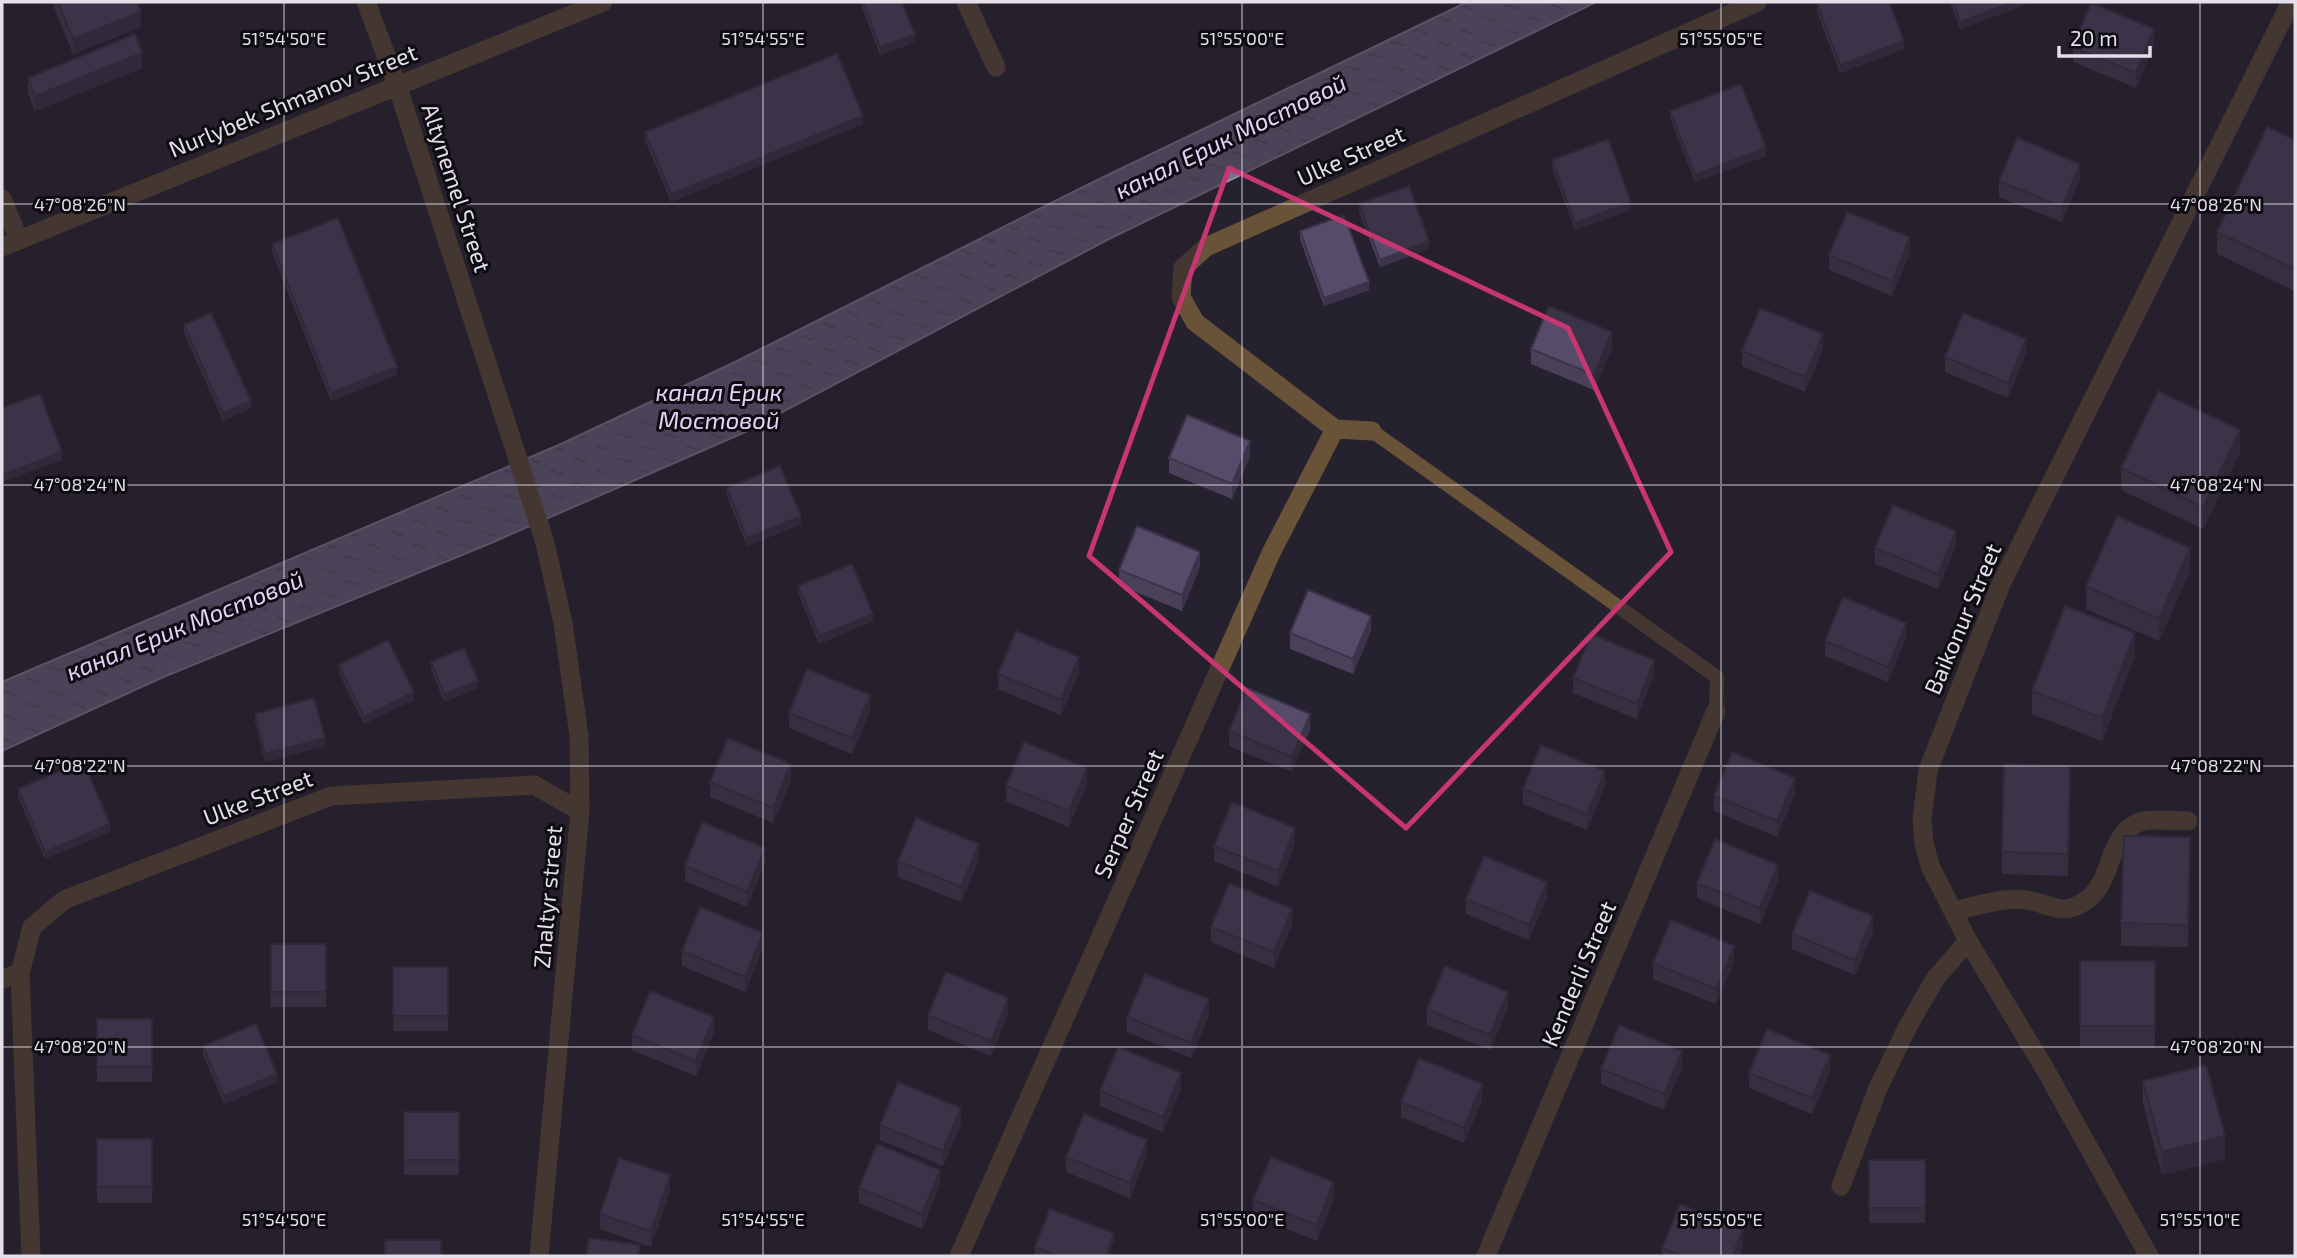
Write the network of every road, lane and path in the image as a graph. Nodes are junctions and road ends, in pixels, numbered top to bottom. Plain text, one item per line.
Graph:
1 (366, 2) edge
2 (603, 2) edge
3 (966, 2) edge
4 (1757, 2) edge
5 (2291, 2) edge
6 (996, 67) dead end
7 (397, 85) junction
8 (2, 200) edge
9 (10, 243) edge
10 (1335, 429) junction
11 (1372, 431) joint
12 (545, 543) joint
13 (1716, 711) joint
14 (580, 811) junction
15 (2188, 821) dead end
16 (1953, 911) junction
17 (1968, 941) junction
18 (11, 976) edge
19 (1841, 1186) dead end
20 (31, 1256) edge
21 (539, 1256) edge
22 (960, 1256) edge
23 (1486, 1256) edge
24 (2149, 1256) edge

1 - 7 street, Altynemel Street
2 - 7 street, Nurlybek Shmanov Street
3 - 6 street
4 - 10 street, Ulke Street
5 - 16 street, Baikonur Street
7 - 9 street, Nurlybek Shmanov Street
7 - 12 street, Altynemel Street
8 - 9 street
10 - 11 street
10 - 22 street, Serper Street
11 - 13 lane
12 - 14 street, Zhaltyr street
13 - 23 street, Kenderli Street
14 - 18 street, Ulke Street
14 - 21 street, Zhaltyr street
15 - 16 street
16 - 17 street, Baikonur Street
17 - 19 street
17 - 24 street, Baikonur Street
18 - 20 street, Ulke Street

